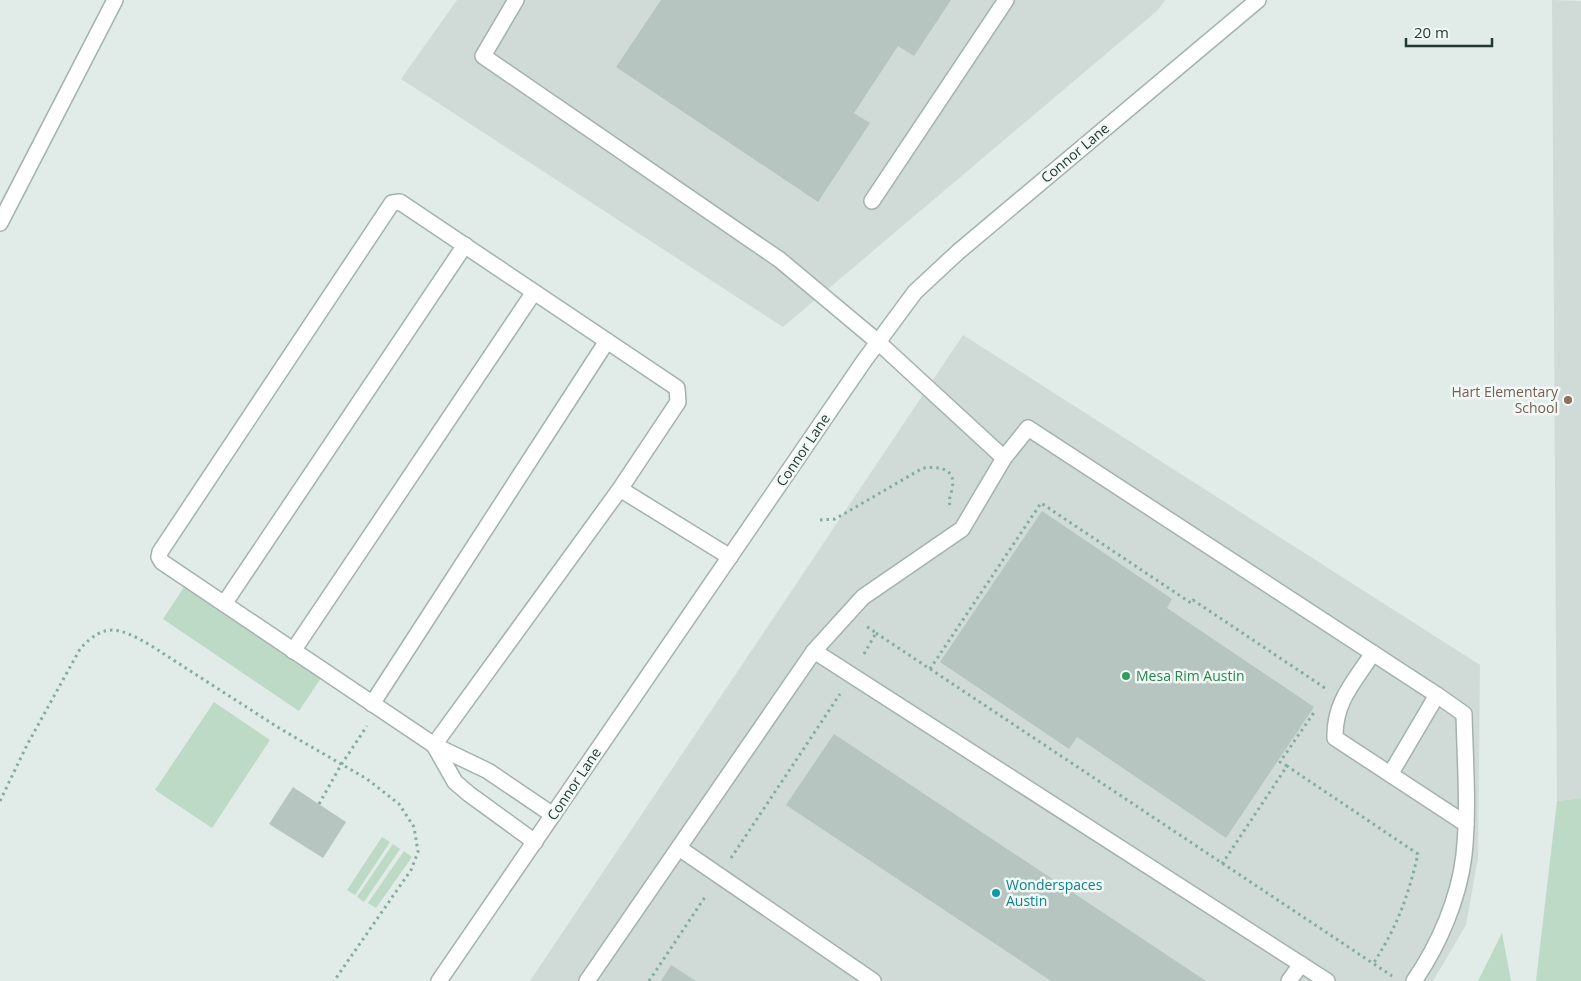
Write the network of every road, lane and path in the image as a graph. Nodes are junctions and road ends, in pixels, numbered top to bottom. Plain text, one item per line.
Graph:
1 (115, 0) edge
2 (516, 0) edge
3 (1006, 0) edge
4 (1251, 2) edge
5 (872, 201) dead end
6 (0, 223) edge
7 (465, 245) junction
8 (534, 292) junction
9 (607, 341) junction
10 (878, 342) junction
11 (1004, 458) junction
12 (620, 489) junction
13 (951, 507) dead end
14 (820, 520) dead end
15 (730, 557) junction
16 (224, 604) junction
17 (864, 625) dead end
18 (876, 633) junction
19 (293, 650) junction
20 (814, 652) junction
21 (1373, 653) junction
22 (864, 654) dead end
23 (930, 669) junction
24 (1328, 690) dead end
25 (842, 692) dead end
26 (1437, 694) junction
27 (376, 706) junction
28 (1318, 706) dead end
29 (434, 745) junction
30 (341, 765) junction
31 (1287, 766) junction
32 (1391, 774) junction
33 (0, 801) edge
34 (319, 804) dead end
35 (553, 815) junction
36 (1466, 824) junction
37 (535, 842) junction
38 (679, 848) junction
39 (731, 858) dead end
40 (1222, 864) junction
41 (705, 897) dead end
42 (1301, 964) junction
43 (1374, 964) junction
44 (1393, 977) dead end
45 (334, 981) edge
46 (439, 981) edge
47 (587, 981) edge
48 (649, 981) edge
49 (873, 981) edge
50 (1289, 981) edge
51 (1327, 981) edge
52 (1414, 981) edge

1 - 6 street
2 - 10 street
3 - 5 street
4 - 10 street, Connor Lane
7 - 8 street
7 - 16 street
7 - 16 street
8 - 9 street
8 - 19 street
9 - 12 street
9 - 27 street
10 - 11 street
10 - 15 street, Connor Lane
11 - 20 street
11 - 21 street
12 - 15 street
12 - 29 street
13 - 14 path
15 - 35 street, Connor Lane
16 - 19 street
17 - 18 path
18 - 22 path
18 - 23 path
19 - 27 street
20 - 38 street
20 - 42 street
21 - 26 street
21 - 32 street
23 - 24 path
23 - 40 path
25 - 39 path
26 - 32 street
26 - 36 street
27 - 29 street
27 - 30 path
28 - 31 path
29 - 35 street
29 - 37 street
30 - 33 path
30 - 34 path
30 - 45 path
31 - 40 path
31 - 43 path
32 - 36 street
35 - 37 street, Connor Lane
36 - 52 street
37 - 46 street, Connor Lane
38 - 47 street
38 - 49 street
40 - 43 path
41 - 48 path
42 - 50 street
42 - 51 street
43 - 44 path

